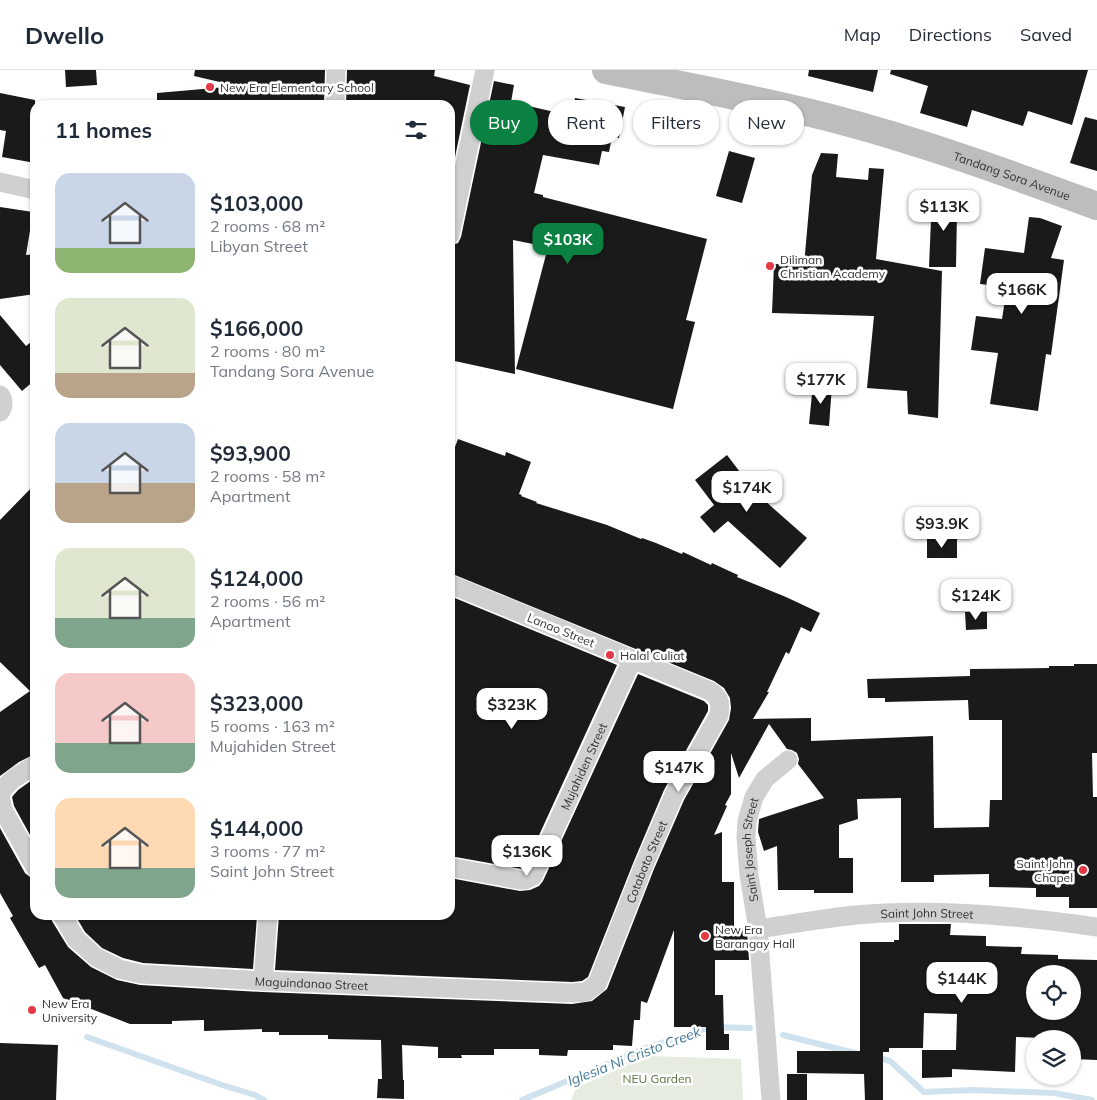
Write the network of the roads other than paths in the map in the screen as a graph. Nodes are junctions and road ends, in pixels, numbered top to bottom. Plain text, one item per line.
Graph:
1 (336, 70) edge
2 (485, 70) edge
3 (606, 70) edge
4 (335, 100) edge
5 (0, 182) edge
6 (30, 189) edge
7 (1097, 206) edge
8 (455, 211) edge
9 (0, 395) edge
10 (0, 412) edge
11 (455, 586) edge
12 (632, 660) junction
13 (721, 704) joint
14 (788, 760) dead end
15 (30, 768) edge
16 (1, 800) edge
17 (30, 857) edge
18 (455, 868) edge
19 (65, 920) edge
20 (268, 920) edge
21 (1097, 927) edge
22 (758, 929) junction
23 (263, 981) junction
24 (586, 992) joint
25 (771, 1100) edge

1 - 4 street
2 - 8 street
3 - 7 main road, Tandang Sora Avenue
5 - 6 street
9 - 10 street
11 - 12 street, Lanao Street
12 - 13 street, Lanao Street
12 - 18 street, Mujahiden Street
13 - 24 street, Cotabato Street
14 - 22 street, Saint Joseph Street
15 - 16 street
16 - 17 street
19 - 23 street, Maguindanao Street
20 - 23 street
21 - 22 street, Saint John Street
22 - 25 street, Saint Joseph Street
23 - 24 street, Maguindanao Street

